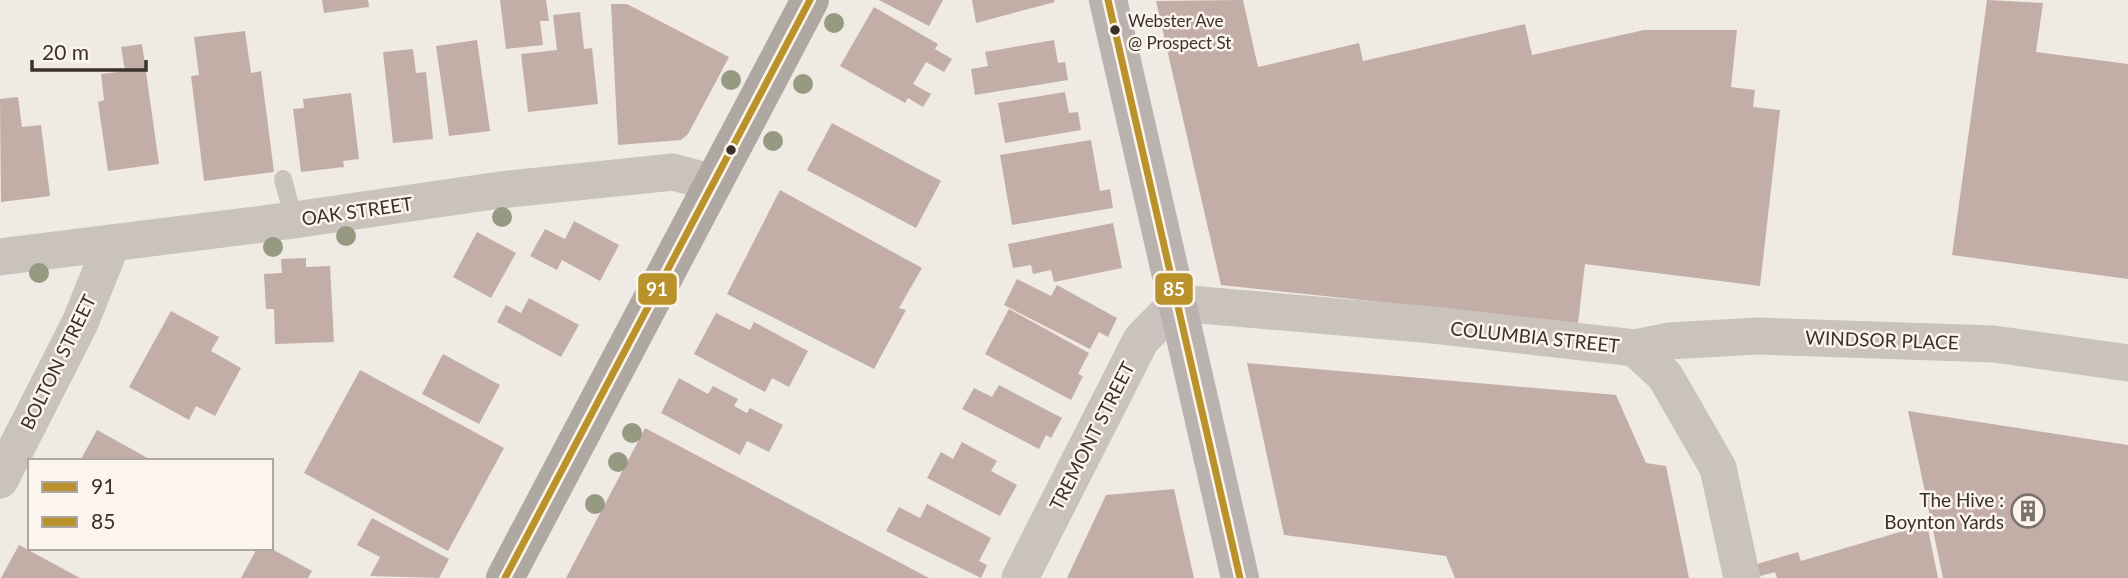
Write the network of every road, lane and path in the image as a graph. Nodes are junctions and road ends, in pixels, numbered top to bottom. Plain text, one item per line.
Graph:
1 (810, 0) edge
2 (1108, 0) edge
3 (284, 179) dead end
4 (714, 183) junction
5 (294, 220) junction
6 (112, 243) junction
7 (0, 257) edge
8 (1177, 303) junction
9 (1635, 348) junction
10 (2128, 363) edge
11 (0, 480) edge
12 (505, 578) edge
13 (1020, 578) edge
14 (1240, 578) edge
15 (1742, 578) edge

1 - 4 main road
2 - 8 main road
3 - 5 lane
4 - 5 street, OAK STREET
4 - 12 main road
5 - 6 street, OAK STREET
6 - 7 street, OAK STREET
6 - 11 street, BOLTON STREET
8 - 9 street, COLUMBIA STREET
8 - 13 street, TREMONT STREET
8 - 14 main road
9 - 10 street, WINDSOR PLACE
9 - 15 street, COLUMBIA STREET

